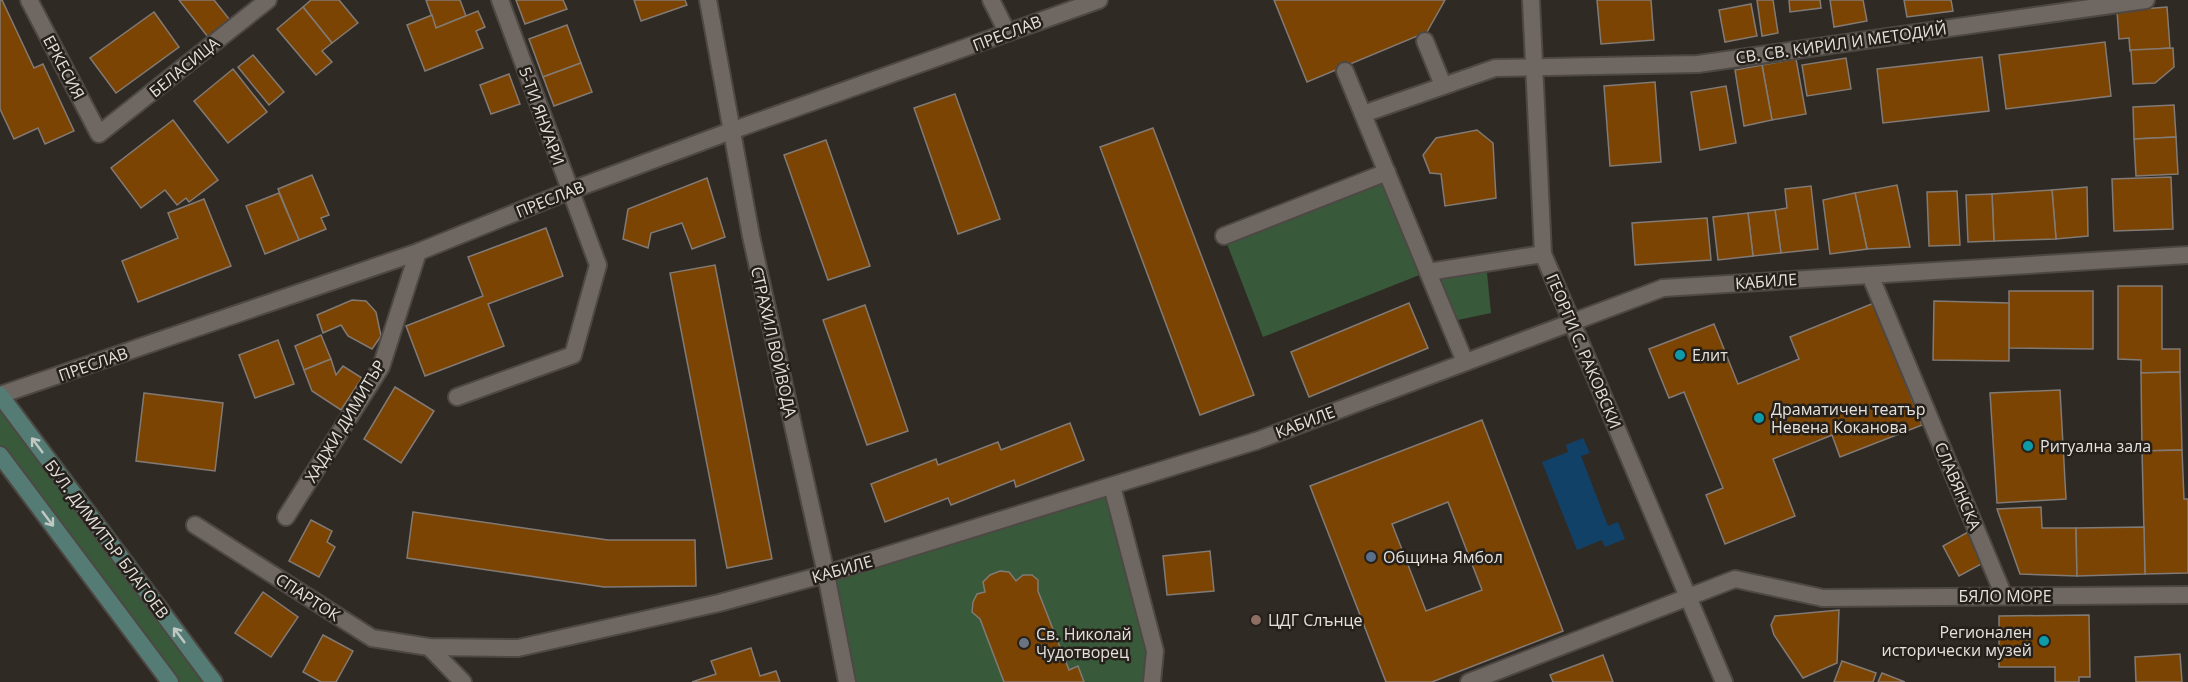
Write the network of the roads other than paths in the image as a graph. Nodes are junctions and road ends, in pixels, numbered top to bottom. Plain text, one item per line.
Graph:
1 (29, 0) edge
2 (268, 0) edge
3 (500, 0) edge
4 (708, 0) edge
5 (991, 0) edge
6 (1099, 0) edge
7 (1531, 0) edge
8 (2146, 0) edge
9 (1007, 32) junction
10 (1425, 41) dead end
11 (1534, 67) junction
12 (1345, 71) dead end
13 (1443, 86) junction
14 (1363, 114) junction
15 (731, 131) junction
16 (99, 134) joint
17 (1387, 172) junction
18 (569, 191) junction
19 (1224, 236) dead end
20 (418, 252) junction
21 (1543, 254) junction
22 (2188, 255) edge
23 (1428, 272) junction
24 (1870, 275) junction
25 (1572, 322) junction
26 (1465, 362) junction
27 (0, 395) edge
28 (457, 397) dead end
29 (0, 455) edge
30 (1112, 486) junction
31 (286, 517) dead end
32 (195, 525) dead end
33 (826, 574) junction
34 (2188, 595) edge
35 (2004, 596) junction
36 (1688, 597) junction
37 (429, 647) junction
38 (170, 682) edge
39 (213, 682) edge
40 (464, 682) edge
41 (847, 682) edge
42 (1152, 682) edge
43 (1469, 682) edge
44 (1724, 682) edge

1 - 16 street, ЕРКЕСИЯ
2 - 16 street, БЕЛАСИЦА
3 - 18 street, 5-ТИ ЯНУАРИ
4 - 15 street, СТРАХИЛ ВОЙВОДА
5 - 9 street
6 - 9 street, ПРЕСЛАВ
7 - 11 street, ГЕОРГИ С. РАКОВСКИ
8 - 11 street, СВ. СВ. КИРИЛ И МЕТОДИЙ
9 - 15 street, ПРЕСЛАВ
10 - 13 street
11 - 13 street, СВ. СВ. КИРИЛ И МЕТОДИЙ
11 - 21 street, ГЕОРГИ С. РАКОВСКИ
12 - 14 street
13 - 14 street, СВ. СВ. КИРИЛ И МЕТОДИЙ
14 - 17 street
15 - 18 street, ПРЕСЛАВ
15 - 33 street, СТРАХИЛ ВОЙВОДА
17 - 19 street
17 - 23 street
18 - 20 street, ПРЕСЛАВ
18 - 28 street, 5-ТИ ЯНУАРИ
20 - 27 street, ПРЕСЛАВ
20 - 31 street, ХАДЖИ ДИМИТЪР
21 - 23 street
21 - 25 street, ГЕОРГИ С. РАКОВСКИ
22 - 24 street, КАБИЛЕ
23 - 26 street
24 - 25 street, КАБИЛЕ
24 - 35 street, СЛАВЯНСКА
25 - 26 street, КАБИЛЕ
25 - 36 street, ГЕОРГИ С. РАКОВСКИ
26 - 30 street, КАБИЛЕ
39 -> 27 main road, БУЛ. ДИМИТЪР БЛАГОЕВ
29 -> 38 main road
30 - 33 street, КАБИЛЕ
30 - 42 street
32 - 37 street, СПАРТОК
33 - 37 street, КАБИЛЕ
33 - 41 street, СТРАХИЛ ВОЙВОДА
34 - 35 street, БЯЛО МОРЕ
35 - 36 street, БЯЛО МОРЕ
36 - 43 street, БЯЛО МОРЕ
36 - 44 street, ГЕОРГИ С. РАКОВСКИ
37 - 40 street

